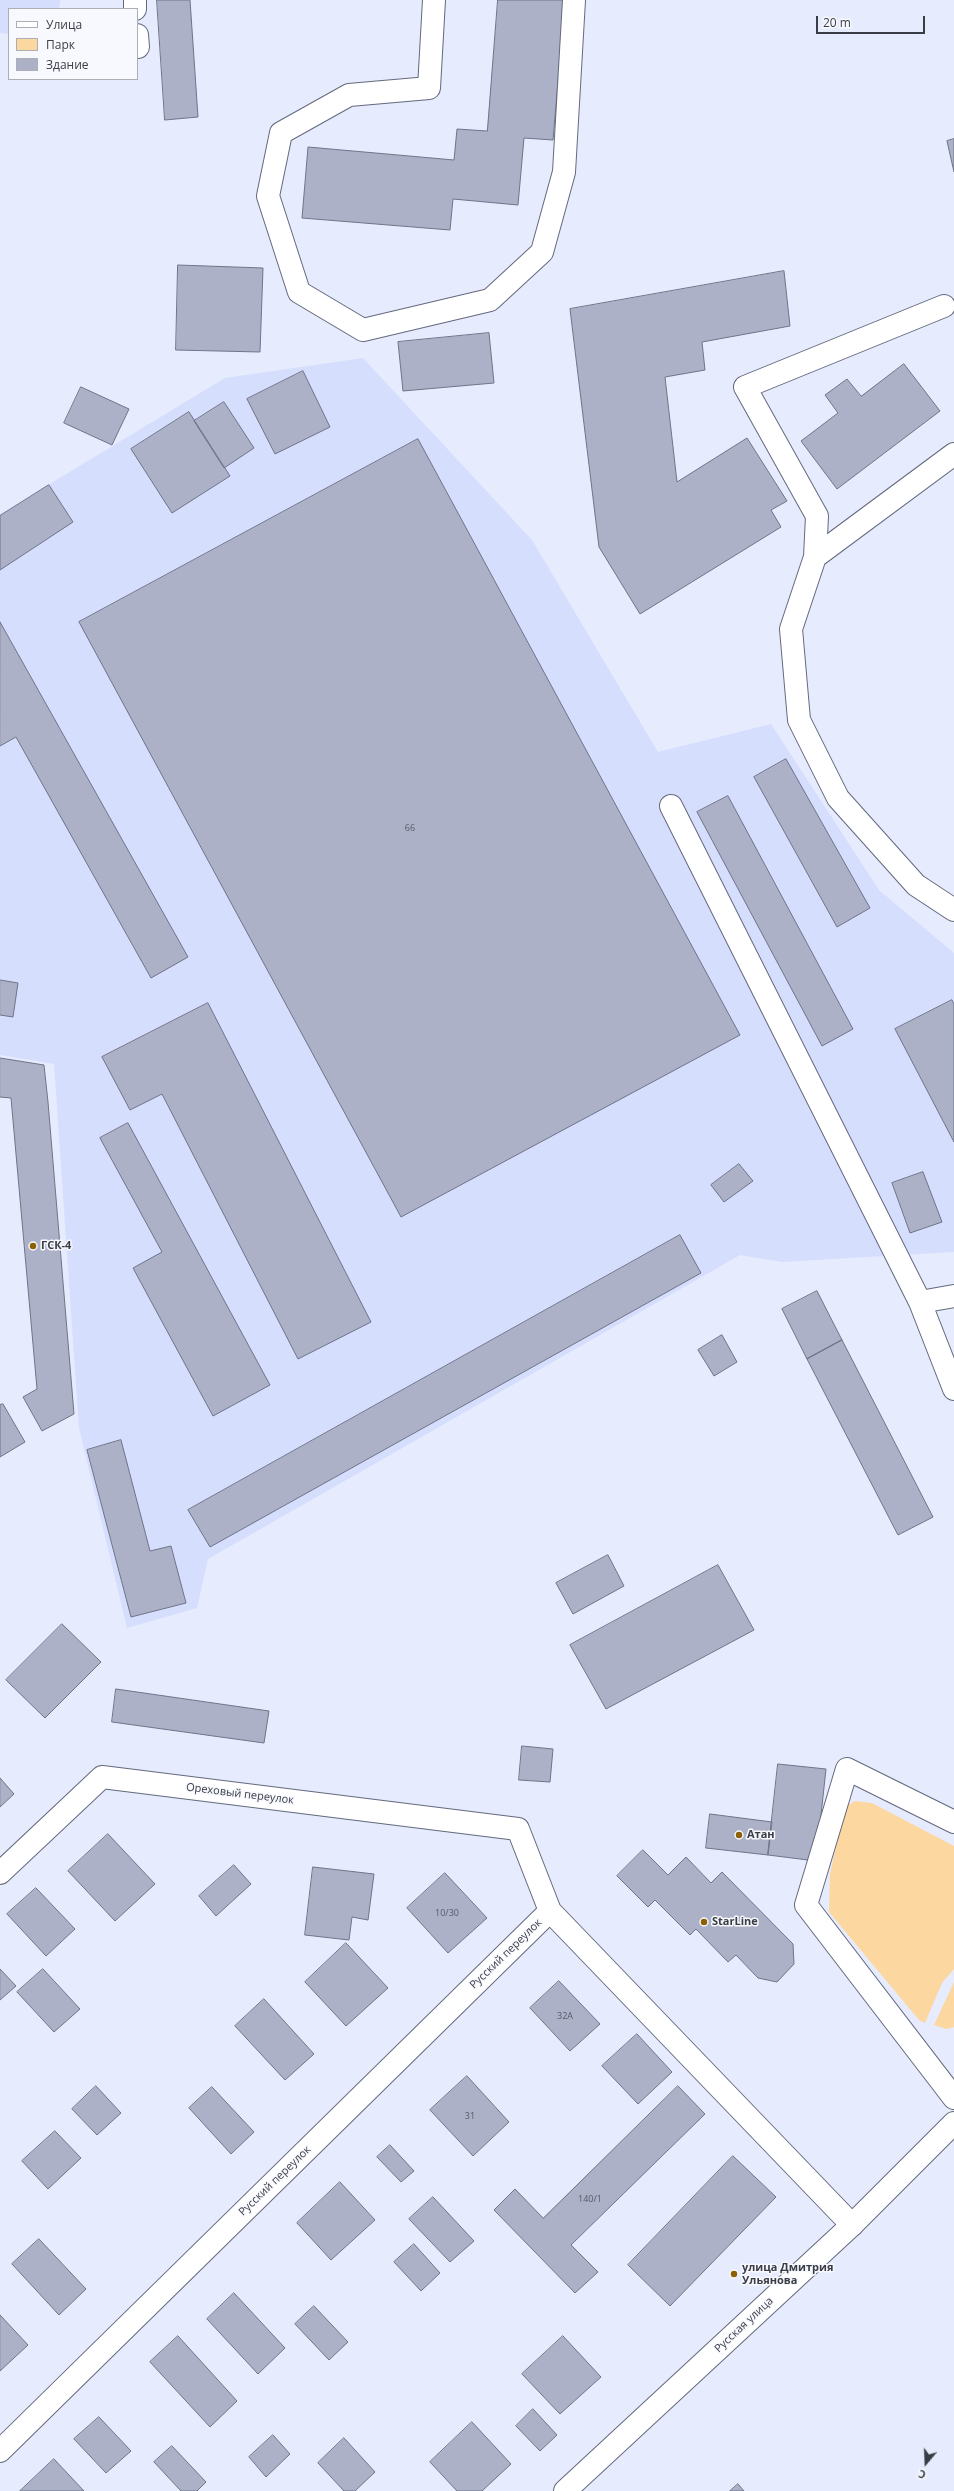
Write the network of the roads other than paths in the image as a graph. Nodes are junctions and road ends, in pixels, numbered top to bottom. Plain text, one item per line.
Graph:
1 (434, 0) edge
2 (574, 0) edge
3 (944, 306) dead end
4 (954, 454) edge
5 (815, 557) junction
6 (671, 806) dead end
7 (954, 910) edge
8 (954, 1296) edge
9 (920, 1302) junction
10 (954, 1388) edge
11 (954, 1822) edge
12 (0, 1873) edge
13 (550, 1911) junction
14 (954, 2098) edge
15 (954, 2123) edge
16 (852, 2225) junction
17 (0, 2451) edge
18 (565, 2491) edge

1 - 2 street
3 - 5 street
4 - 5 street
5 - 7 street
6 - 9 street
8 - 9 street
9 - 10 street
11 - 14 street
12 - 13 street, Ореховый переулок
13 - 16 street
13 - 17 street, Русский переулок
15 - 16 street, Русская улица
16 - 18 street, Русская улица

